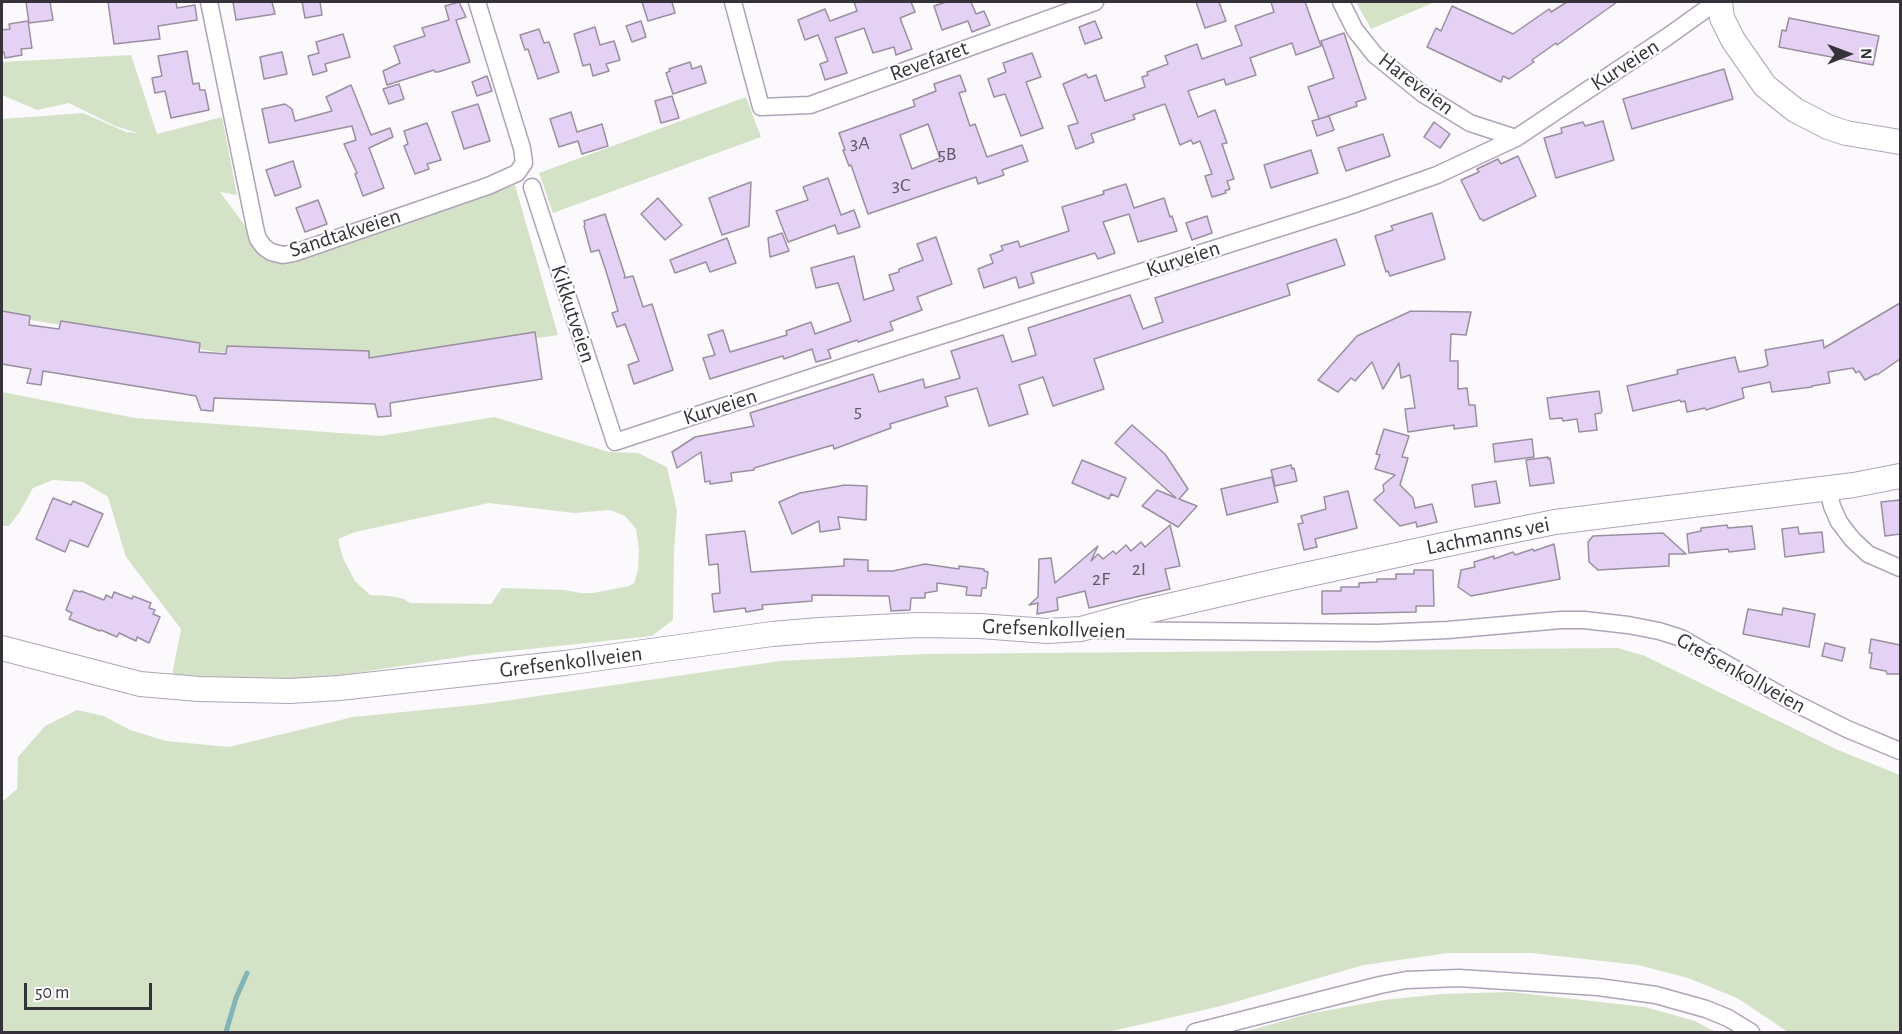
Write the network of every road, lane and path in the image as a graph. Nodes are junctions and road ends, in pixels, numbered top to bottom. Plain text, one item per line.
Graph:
1 (209, 2) edge
2 (477, 2) edge
3 (733, 2) edge
4 (1095, 2) edge
5 (1341, 2) edge
6 (1718, 2) edge
7 (1516, 138) junction
8 (1900, 142) edge
9 (532, 187) dead end
10 (615, 442) joint
11 (1900, 476) edge
12 (1828, 489) junction
13 (1900, 568) edge
14 (1143, 622) junction
15 (1081, 629) joint
16 (2, 648) edge
17 (1900, 751) edge
18 (1195, 1032) edge
19 (1751, 1032) edge

1 - 2 street, Sandtakveien
3 - 4 street, Revefaret
5 - 7 street, Hareveien
6 - 7 street, Kurveien
6 - 8 street
7 - 10 street, Kurveien
9 - 10 street, Kikkutveien
11 - 12 street, Lachmanns vei
12 - 13 street
12 - 14 street, Lachmanns vei
14 - 15 street, Lachmanns vei
14 - 17 street, Grefsenkollveien
15 - 16 street, Grefsenkollveien
18 - 19 street

